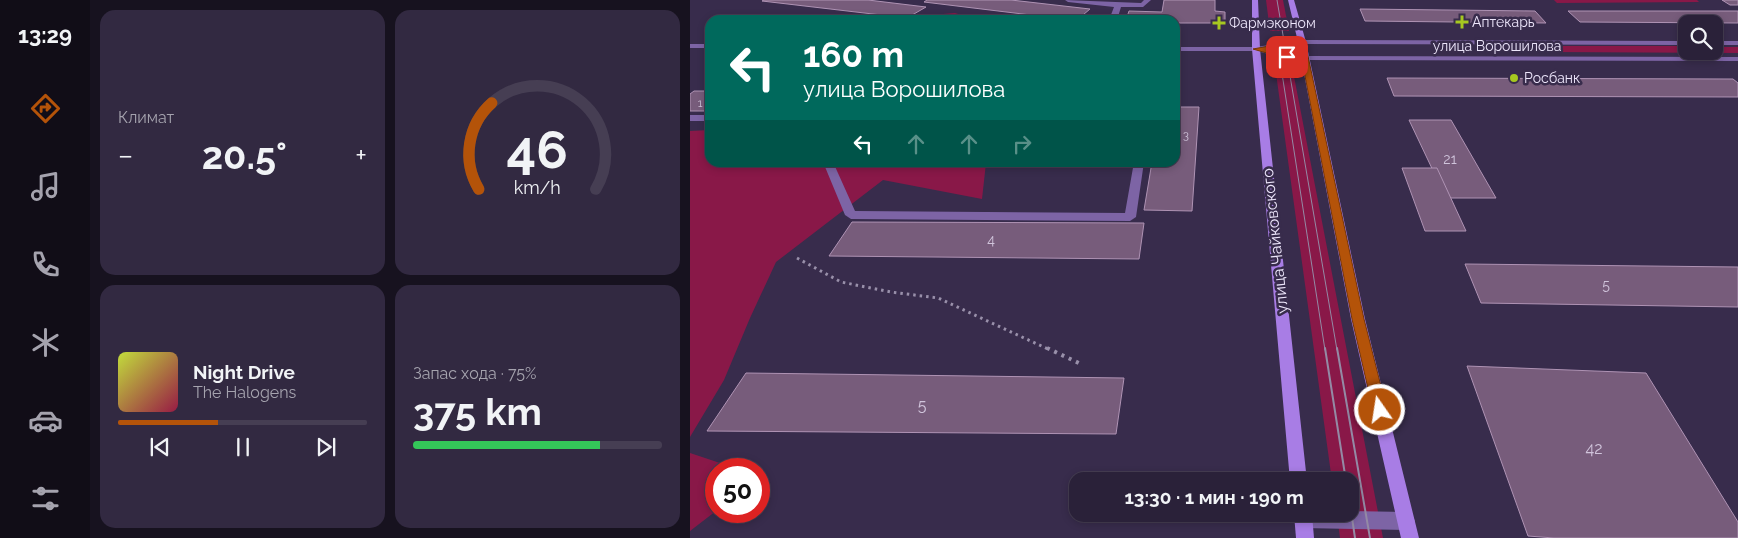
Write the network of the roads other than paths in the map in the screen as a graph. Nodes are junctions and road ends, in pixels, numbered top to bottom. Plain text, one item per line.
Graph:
1 (1068, 0) edge
2 (1148, 0) edge
3 (1254, 0) edge
4 (1291, 0) edge
5 (1118, 5) junction
6 (1115, 15) edge
7 (1302, 42) junction
8 (1678, 43) edge
9 (1723, 43) edge
10 (1738, 43) edge
11 (690, 46) edge
12 (705, 46) edge
13 (1180, 49) edge
14 (1256, 49) junction
15 (1304, 58) junction
16 (1738, 59) edge
17 (690, 118) edge
18 (705, 118) edge
19 (830, 167) edge
20 (1138, 167) edge
21 (1298, 472) edge
22 (1304, 522) edge
23 (1351, 522) edge
24 (1408, 529) edge
25 (1305, 538) edge

1 - 5 street
2 - 5 street
3 - 14 main road, улица Чайковского
4 - 7 main road
5 - 6 street
7 - 8 street, улица Ворошилова
7 - 14 street, улица Ворошилова
7 - 15 main road
9 - 10 street
11 - 12 street
13 - 14 street, улица Ворошилова
14 - 15 street, улица Ворошилова
14 - 21 main road, улица Чайковского
15 - 16 street, улица Ворошилова
15 - 24 main road
17 - 18 street
19 - 20 street
22 - 25 main road
23 - 24 street

